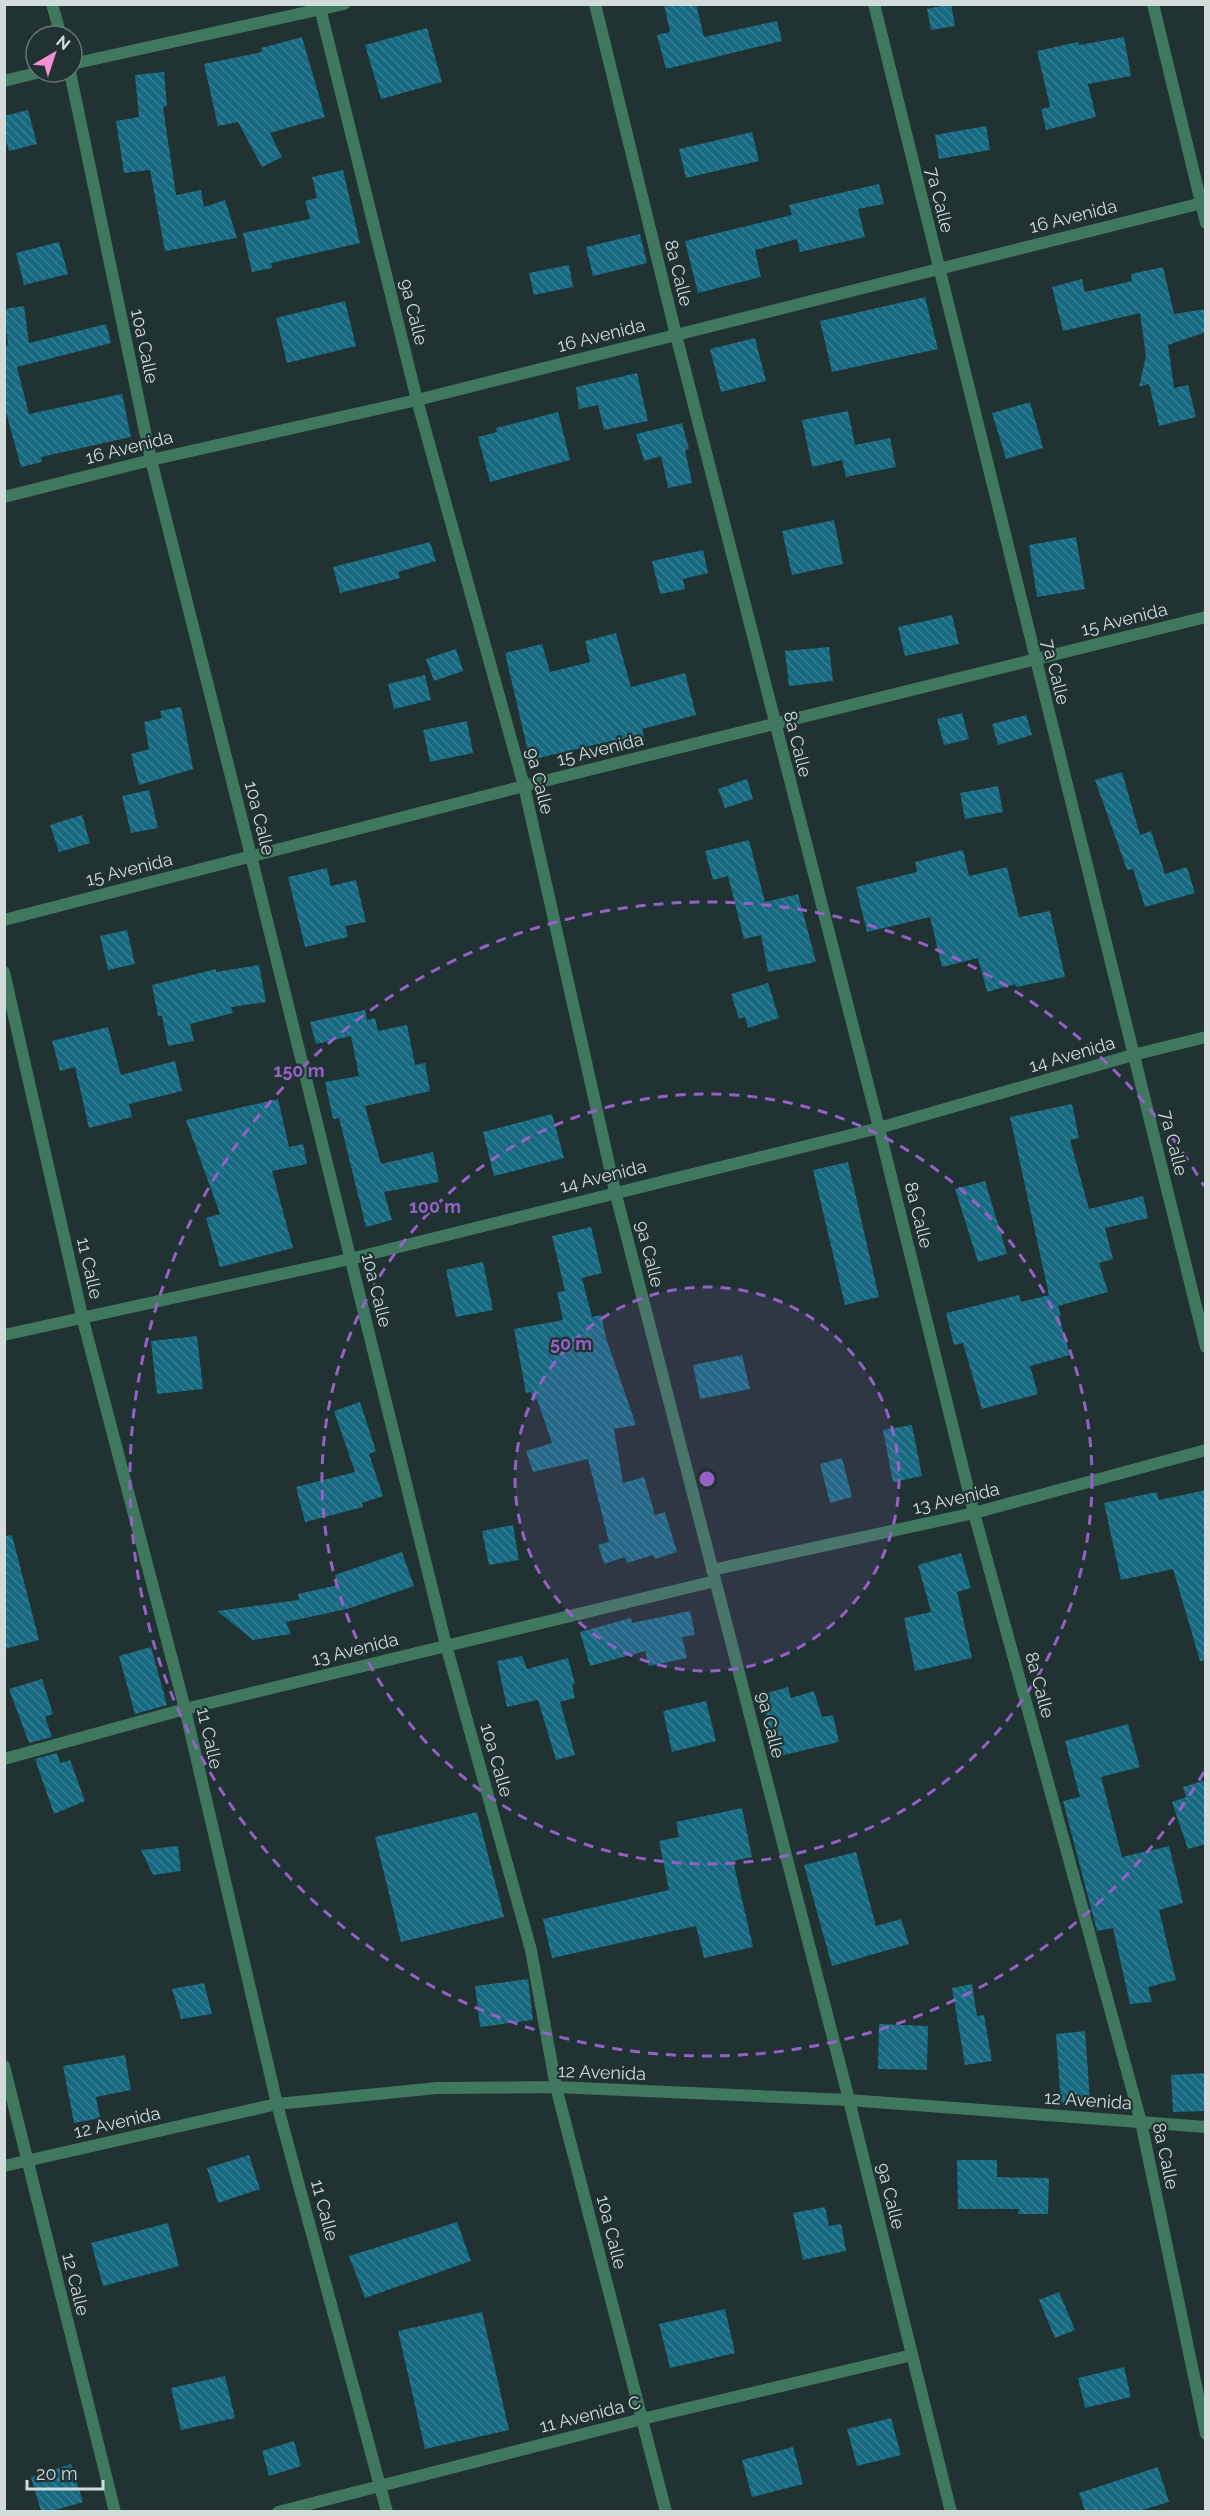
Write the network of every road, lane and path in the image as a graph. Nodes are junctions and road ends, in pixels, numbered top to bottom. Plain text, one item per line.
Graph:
1 (52, 4) edge
2 (344, 4) edge
3 (596, 4) edge
4 (874, 4) edge
5 (1153, 4) edge
6 (320, 7) edge
7 (58, 24) edge
8 (84, 61) edge
9 (24, 76) edge
10 (4, 81) edge
11 (73, 84) edge
12 (1203, 202) edge
13 (1206, 223) edge
14 (938, 269) junction
15 (676, 335) junction
16 (417, 400) junction
17 (151, 460) junction
18 (4, 497) edge
19 (1206, 617) edge
20 (1035, 660) junction
21 (774, 724) junction
22 (524, 786) junction
23 (251, 856) junction
24 (4, 920) edge
25 (4, 972) edge
26 (1206, 1037) edge
27 (1133, 1055) junction
28 (879, 1128) junction
29 (615, 1191) junction
30 (350, 1259) junction
31 (83, 1320) junction
32 (4, 1335) edge
33 (1206, 1347) edge
34 (1206, 1450) edge
35 (974, 1514) junction
36 (714, 1575) junction
37 (446, 1645) junction
38 (184, 1709) junction
39 (4, 1759) edge
40 (4, 2066) edge
41 (556, 2087) junction
42 (849, 2100) junction
43 (277, 2104) junction
44 (1141, 2122) junction
45 (1206, 2127) edge
46 (27, 2161) junction
47 (4, 2166) edge
48 (912, 2355) junction
49 (642, 2419) junction
50 (1206, 2434) edge
51 (381, 2486) junction
52 (115, 2511) edge
53 (278, 2511) edge
54 (387, 2511) edge
55 (666, 2511) edge
56 (951, 2511) edge

1 - 7 street
2 - 6 street
3 - 15 street, 8a Calle
4 - 14 street, 7a Calle
5 - 12 street
6 - 8 street
6 - 16 street, 9a Calle
9 - 10 street
11 - 17 street, 10a Calle
12 - 13 street
12 - 14 street, 16 Avenida
14 - 15 street, 16 Avenida
14 - 20 street, 7a Calle
15 - 16 street, 16 Avenida
15 - 21 street, 8a Calle
16 - 17 street, 16 Avenida
16 - 22 street, 9a Calle
17 - 18 street, 16 Avenida
17 - 23 street, 10a Calle
19 - 20 street, 15 Avenida
20 - 21 street, 15 Avenida
20 - 27 street, 7a Calle
21 - 22 street, 15 Avenida
21 - 28 street, 8a Calle
22 - 23 street, 15 Avenida
22 - 29 street, 9a Calle
23 - 24 street, 15 Avenida
23 - 30 street, 10a Calle
25 - 31 street, 11 Calle
26 - 27 street, 14 Avenida
27 - 28 street, 14 Avenida
27 - 33 street, 7a Calle
28 - 29 street, 14 Avenida
28 - 35 street, 8a Calle
29 - 30 street, 14 Avenida
29 - 36 street, 9a Calle
30 - 31 street, 14 Avenida
30 - 37 street, 10a Calle
31 - 32 street, 14 Avenida
31 - 38 street, 11 Calle
34 - 35 street, 13 Avenida
35 - 36 street, 13 Avenida
35 - 44 street, 8a Calle
36 - 37 street, 13 Avenida
36 - 42 street, 9a Calle
37 - 38 street, 13 Avenida
37 - 41 street, 10a Calle
38 - 39 street, 13 Avenida
38 - 43 street, 11 Calle
40 - 46 street, 12 Calle
41 - 42 street, 12 Avenida
41 - 43 street, 12 Avenida
41 - 49 street, 10a Calle
42 - 44 street, 12 Avenida
42 - 48 street, 9a Calle
43 - 46 street, 12 Avenida
43 - 51 street, 11 Calle
44 - 45 street, 12 Avenida
44 - 50 street, 8a Calle
46 - 47 street, 12 Avenida
46 - 52 street, 12 Calle
48 - 49 street, 11 Avenida C
48 - 56 street, 9a Calle
49 - 51 street, 11 Avenida C
49 - 55 street, 10a Calle
51 - 53 street, 11 Avenida C
51 - 54 street, 11 Calle

